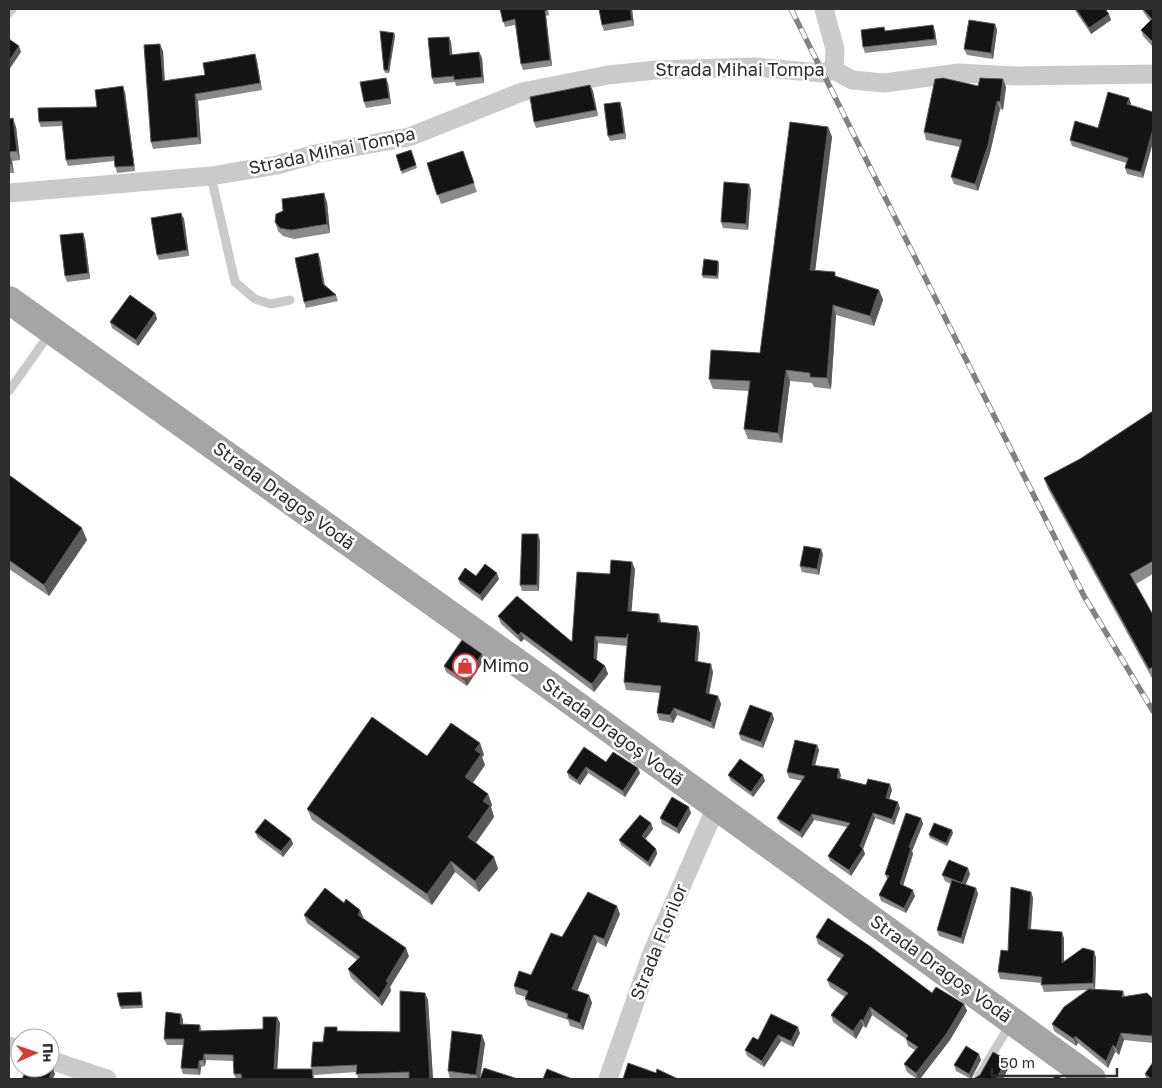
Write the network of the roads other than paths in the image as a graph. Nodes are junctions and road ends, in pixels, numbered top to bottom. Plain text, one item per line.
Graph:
1 (12, 9) edge
2 (824, 9) edge
3 (9, 13) edge
4 (834, 70) junction
5 (1153, 74) edge
6 (211, 176) junction
7 (9, 193) edge
8 (9, 300) edge
9 (290, 300) dead end
10 (52, 330) junction
11 (9, 391) edge
12 (716, 807) junction
13 (1013, 1021) junction
14 (60, 1063) edge
15 (108, 1079) edge
16 (608, 1079) edge
17 (977, 1079) edge
18 (1092, 1079) edge

1 - 3 lane
2 - 4 street
4 - 5 street, Strada Mihai Tompa
4 - 6 street, Strada Mihai Tompa
6 - 7 street, Strada Mihai Tompa
6 - 9 lane
8 - 10 main road, Strada Dragoș Vodă
10 - 11 lane
10 - 12 main road, Strada Dragoș Vodă
12 - 13 main road, Strada Dragoș Vodă
12 - 16 street, Strada Florilor
13 - 17 lane
13 - 18 main road, Strada Dragoș Vodă
14 - 15 street

